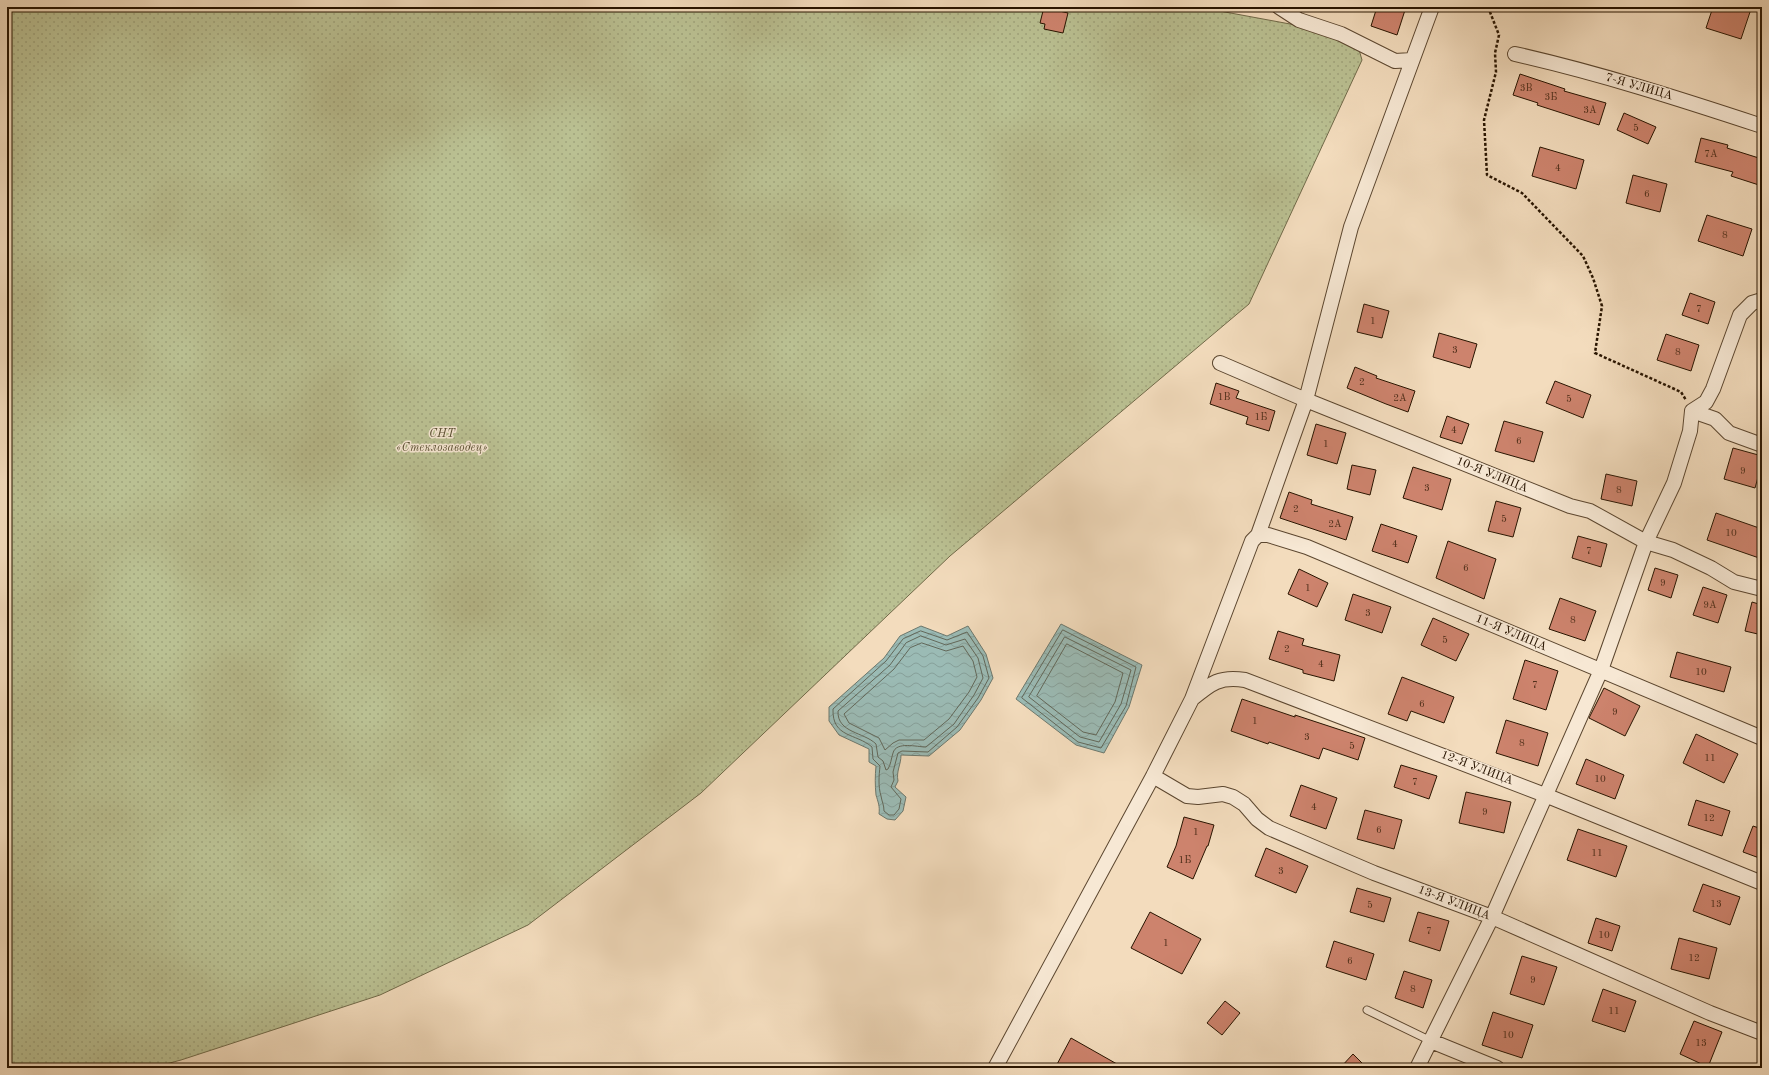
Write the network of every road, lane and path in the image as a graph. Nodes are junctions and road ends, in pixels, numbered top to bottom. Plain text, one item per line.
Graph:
1 (1279, 7) edge
2 (1432, 7) edge
3 (1488, 7) edge
4 (1515, 54) dead end
5 (1412, 60) junction
6 (1762, 126) edge
7 (1762, 300) edge
8 (1220, 363) dead end
9 (1306, 400) junction
10 (1692, 411) junction
11 (1762, 445) edge
12 (1258, 535) junction
13 (1646, 542) junction
14 (1762, 590) edge
15 (1601, 670) junction
16 (1192, 699) junction
17 (1762, 738) edge
18 (1153, 776) junction
19 (1545, 794) junction
20 (1762, 883) edge
21 (1492, 917) junction
22 (1367, 1010) dead end
23 (1762, 1033) edge
24 (1431, 1041) junction
25 (995, 1068) edge
26 (1417, 1068) edge
27 (1497, 1068) edge

1 - 5 street
2 - 5 street
3 - 10 path
4 - 6 street, 7-Я УЛИЦА
5 - 9 street
7 - 10 street
8 - 9 street, 10-Я УЛИЦА
9 - 12 street
9 - 13 street, 10-Я УЛИЦА
10 - 11 street
10 - 13 street
12 - 15 street, 11-Я УЛИЦА
12 - 16 street
13 - 14 street, 10-Я УЛИЦА
13 - 15 street
15 - 17 street, 11-Я УЛИЦА
15 - 19 street
16 - 18 street
16 - 19 street, 12-Я УЛИЦА
18 - 21 street, 13-Я УЛИЦА
18 - 25 street
19 - 20 street, 12-Я УЛИЦА
19 - 21 street
21 - 23 street, 13-Я УЛИЦА
21 - 24 street
22 - 24 lane
24 - 26 street
24 - 27 street

